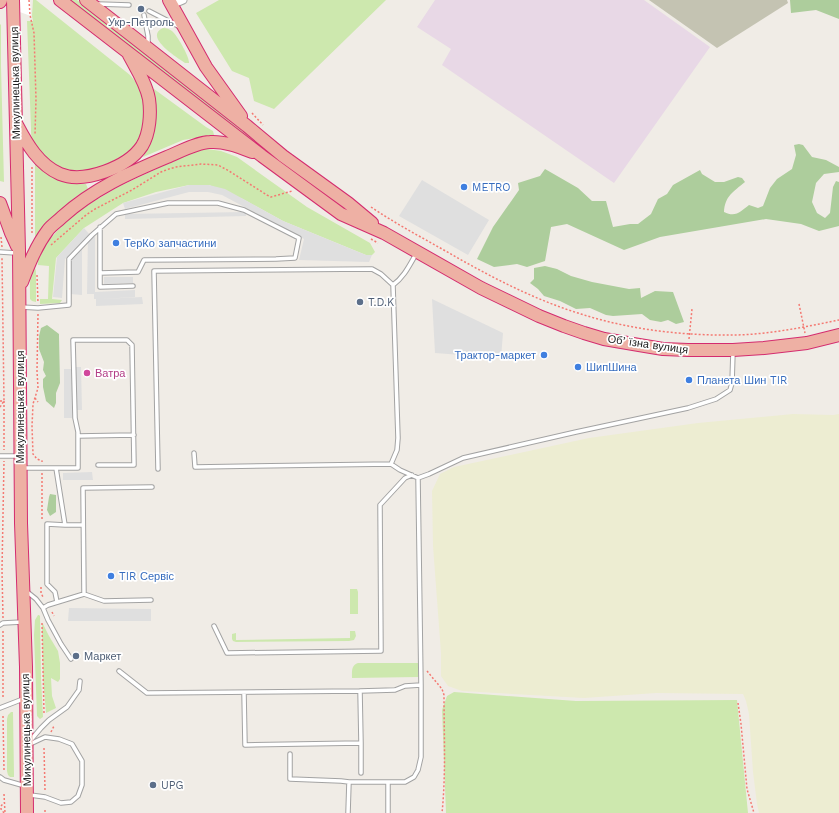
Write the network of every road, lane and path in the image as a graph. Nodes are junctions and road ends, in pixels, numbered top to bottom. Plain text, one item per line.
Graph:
1 (13, 0) edge
2 (29, 0) edge
3 (60, 0) edge
4 (183, 0) edge
5 (88, 2) edge
6 (170, 2) edge
7 (129, 6) dead end
8 (149, 11) dead end
9 (30, 15) dead end
10 (144, 15) dead end
11 (185, 29) junction
12 (148, 48) junction
13 (127, 52) junction
14 (249, 110) dead end
15 (16, 123) junction
16 (267, 129) dead end
17 (251, 130) junction
18 (262, 156) junction
19 (0, 202) edge
20 (369, 206) dead end
21 (100, 227) junction
22 (384, 233) junction
23 (1, 234) edge
24 (1, 252) edge
25 (19, 252) junction
26 (417, 252) junction
27 (100, 273) junction
28 (133, 286) dead end
29 (393, 286) junction
30 (20, 290) junction
31 (799, 304) dead end
32 (20, 307) junction
33 (38, 308) junction
34 (692, 309) dead end
35 (839, 320) edge
36 (804, 327) junction
37 (690, 334) junction
38 (839, 335) edge
39 (807, 343) junction
40 (688, 350) junction
41 (733, 350) junction
42 (35, 398) junction
43 (0, 401) edge
44 (4, 401) junction
45 (38, 402) dead end
46 (0, 406) edge
47 (134, 435) junction
48 (78, 436) junction
49 (194, 453) dead end
50 (2, 456) edge
51 (21, 462) junction
52 (391, 464) junction
53 (98, 465) dead end
54 (42, 468) junction
55 (56, 468) junction
56 (158, 469) dead end
57 (412, 475) junction
58 (418, 478) junction
59 (152, 487) dead end
60 (42, 524) dead end
61 (65, 525) junction
62 (83, 525) junction
63 (1, 570) edge
64 (41, 585) dead end
65 (24, 589) junction
66 (41, 593) dead end
67 (84, 594) junction
68 (151, 600) dead end
69 (57, 602) junction
70 (43, 608) junction
71 (24, 622) junction
72 (42, 623) dead end
73 (1, 624) edge
74 (214, 626) dead end
75 (71, 659) dead end
76 (421, 664) junction
77 (119, 671) dead end
78 (80, 681) dead end
79 (421, 685) junction
80 (360, 691) junction
81 (244, 692) junction
82 (26, 698) junction
83 (3, 699) dead end
84 (738, 703) dead end
85 (0, 708) edge
86 (44, 713) dead end
87 (3, 716) dead end
88 (54, 726) dead end
89 (50, 735) dead end
90 (361, 743) junction
91 (27, 745) junction
92 (44, 748) dead end
93 (290, 754) dead end
94 (4, 770) dead end
95 (361, 773) dead end
96 (0, 777) edge
97 (349, 782) junction
98 (388, 783) junction
99 (27, 791) junction
100 (4, 794) dead end
101 (45, 797) junction
102 (4, 813) edge
103 (27, 813) edge
104 (348, 813) edge
105 (388, 813) edge
106 (442, 813) edge
107 (754, 813) edge

1 - 15 highway, Микулинецька вулиця
2 - 9 path
3 - 13 highway
4 - 6 street
5 - 7 lane
5 - 12 highway
6 - 11 highway
8 - 11 lane
10 - 12 lane
11 - 17 highway
12 - 17 highway
13 - 15 highway
13 - 18 highway
14 - 16 path
15 - 25 highway, Микулинецька вулиця
17 - 22 highway
18 - 22 highway
18 - 30 highway
19 - 25 highway
20 - 37 path
21 - 27 lane
21 - 27 lane
21 - 33 lane
22 - 26 highway, Обʼїзна вулиця
23 - 24 path
24 - 25 lane
24 - 44 path
25 - 30 highway, Микулинецька вулиця
26 - 29 lane
26 - 40 highway, Обʼїзна вулиця
27 - 28 lane
29 - 52 lane
29 - 56 lane
30 - 32 highway, Микулинецька вулиця
31 - 36 path
32 - 33 lane
32 - 51 highway, Микулинецька вулиця
33 - 42 path
34 - 37 path
35 - 36 path
36 - 37 path
36 - 39 path
37 - 40 path
38 - 39 highway, Обʼїзна вулиця
39 - 41 highway, Обʼїзна вулиця
40 - 41 highway, Обʼїзна вулиця
41 - 58 lane
42 - 45 path
42 - 54 path
43 - 44 path
44 - 46 path
44 - 50 path
47 - 48 lane
47 - 48 lane
47 - 53 lane
48 - 55 lane
49 - 52 lane
50 - 51 lane
50 - 63 path
51 - 54 lane
51 - 65 highway, Микулинецька вулиця
52 - 57 lane
54 - 55 lane
54 - 60 path
55 - 61 lane
57 - 58 lane
57 - 74 lane
58 - 76 lane
59 - 62 lane
61 - 62 lane
61 - 69 lane
62 - 67 lane
63 - 73 path
64 - 66 path
65 - 70 lane
65 - 71 highway, Микулинецька вулиця
67 - 68 lane
67 - 69 lane
69 - 70 lane
70 - 75 lane
71 - 73 lane
71 - 82 highway, Микулинецька вулиця
72 - 86 path
73 - 83 path
76 - 79 lane
76 - 106 path
77 - 81 lane
78 - 91 lane
79 - 80 lane
79 - 98 lane
80 - 81 lane
80 - 90 lane
81 - 90 lane
82 - 85 lane
82 - 91 highway, Микулинецька вулиця
84 - 107 path
87 - 94 path
88 - 89 path
90 - 95 lane
91 - 99 highway, Микулинецька вулиця
91 - 101 lane
92 - 101 path
93 - 97 lane
96 - 99 lane
97 - 98 lane
97 - 104 lane
98 - 105 lane
99 - 101 lane
99 - 103 highway, Микулинецька вулиця
100 - 102 path

